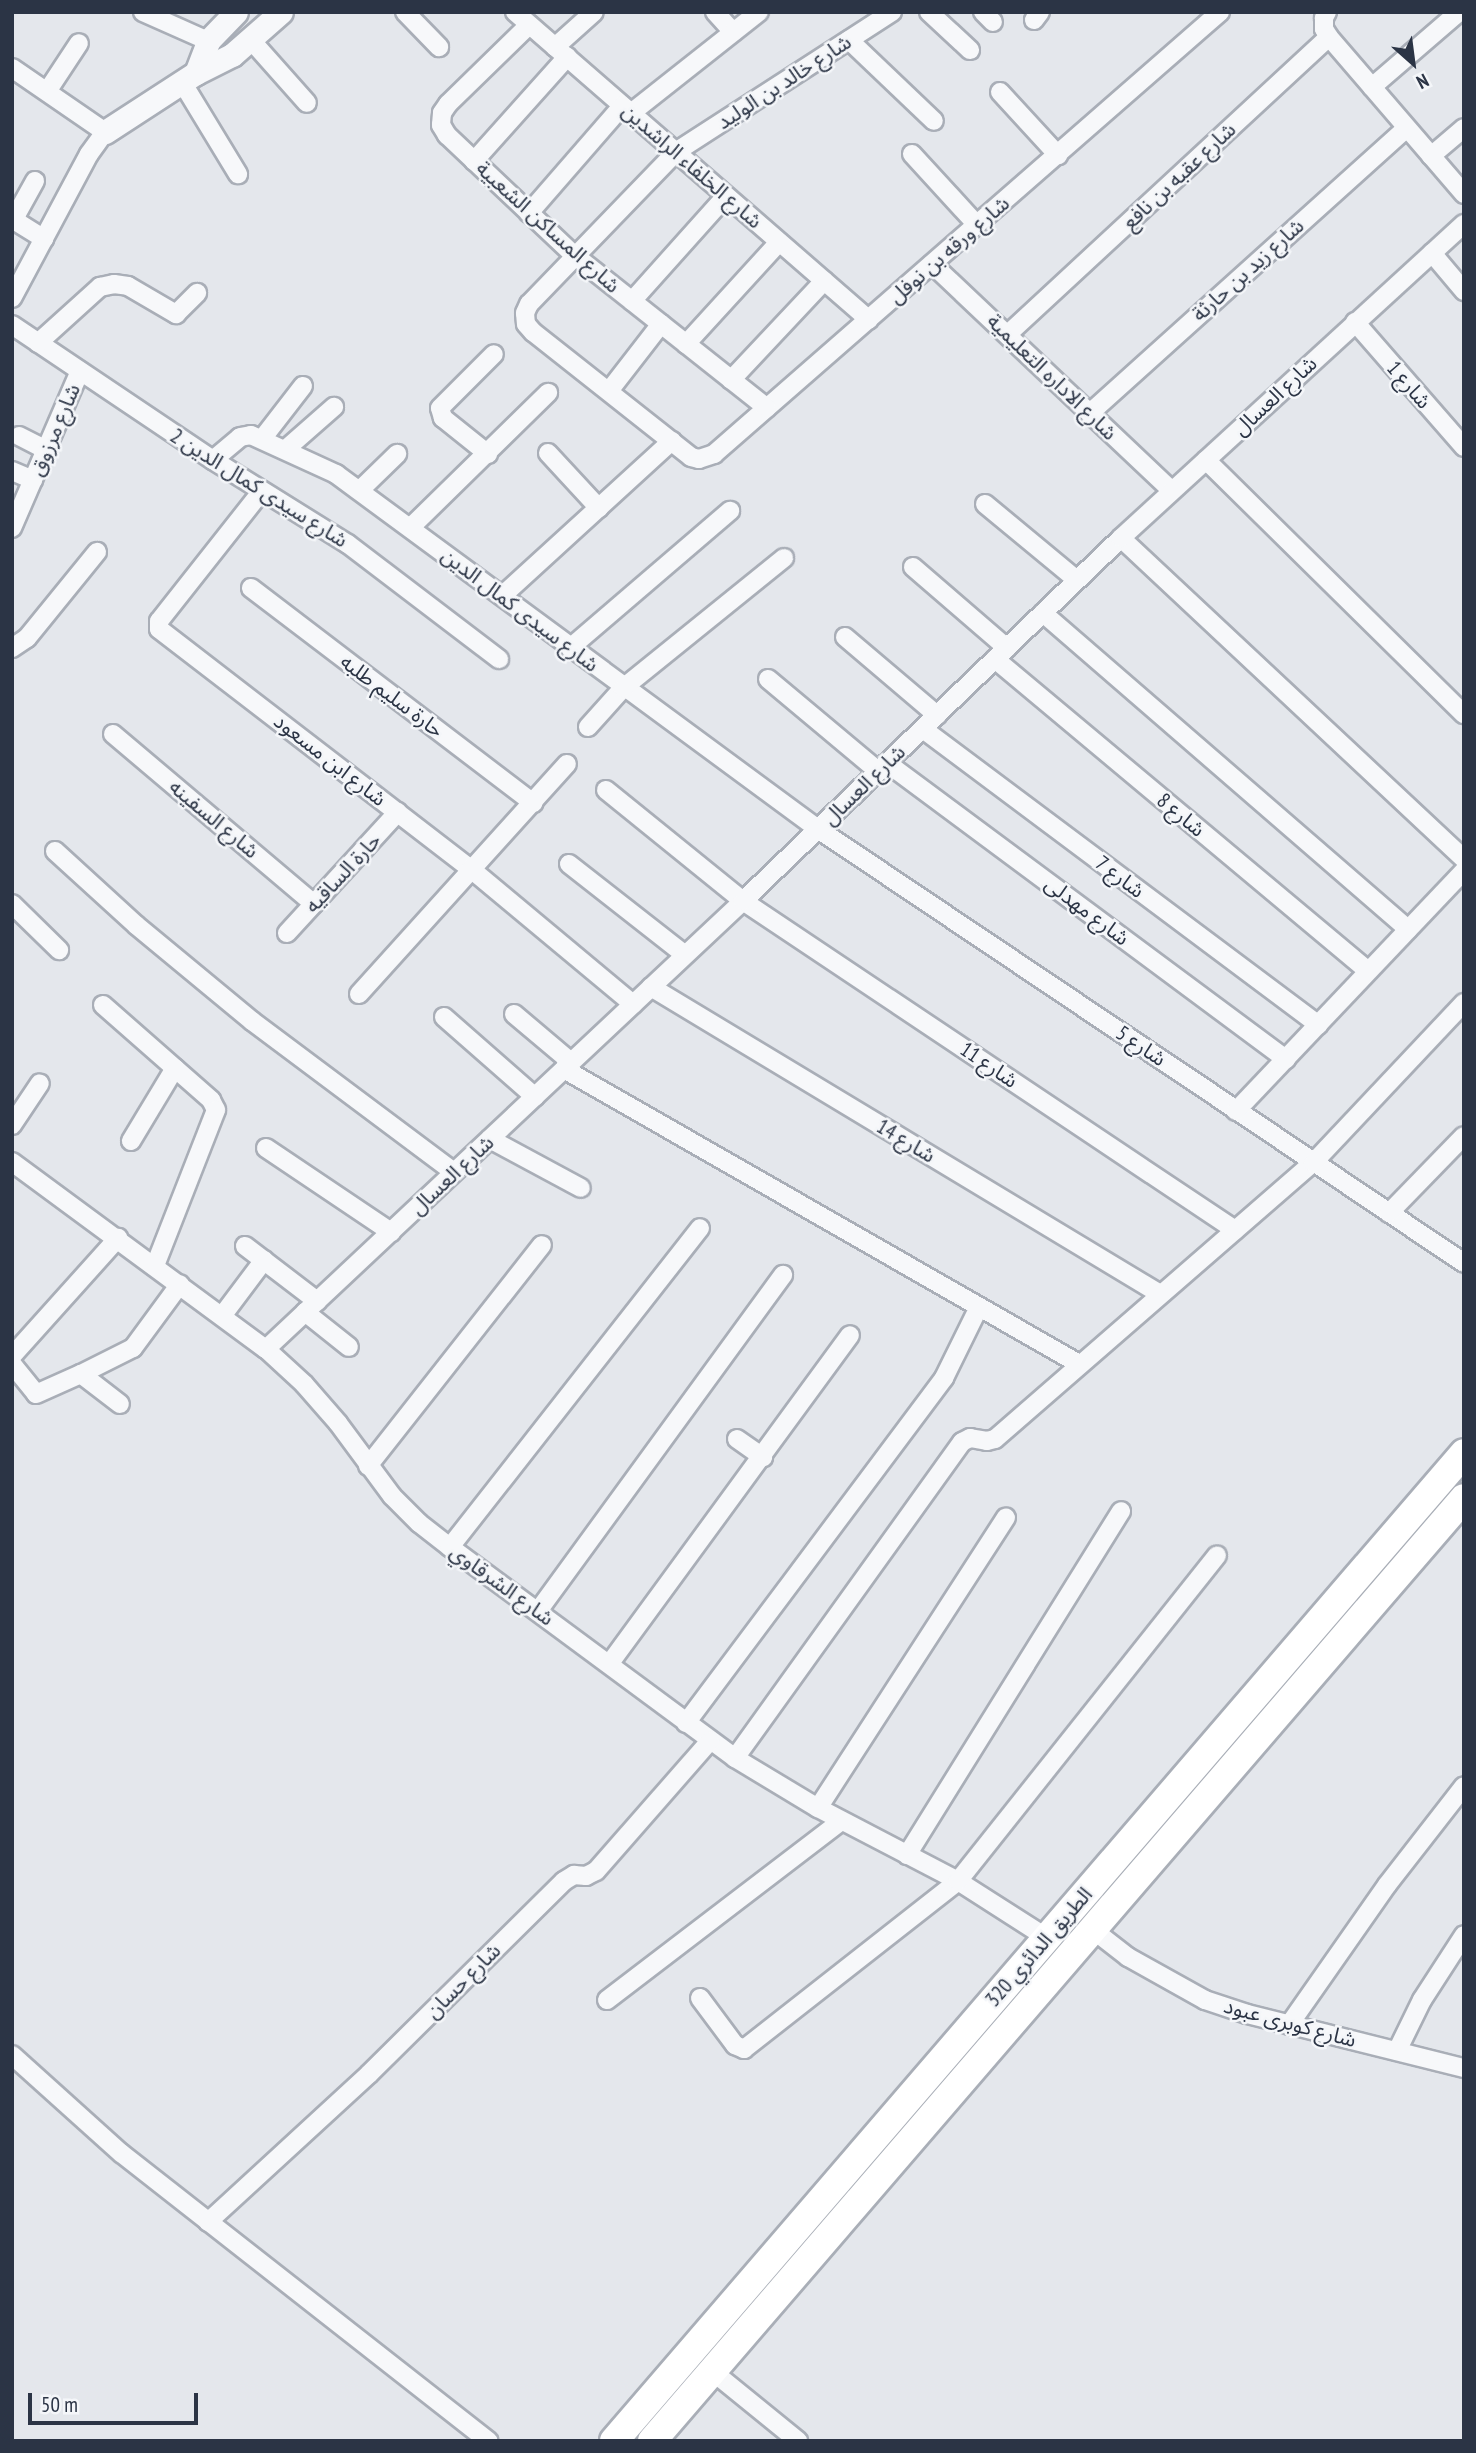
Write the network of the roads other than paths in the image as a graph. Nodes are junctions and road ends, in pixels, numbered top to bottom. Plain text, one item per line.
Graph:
1 (143, 12) edge
2 (236, 12) edge
3 (281, 12) edge
4 (405, 12) edge
5 (515, 12) edge
6 (594, 12) edge
7 (715, 12) edge
8 (758, 12) edge
9 (892, 12) edge
10 (929, 12) edge
11 (1220, 12) edge
12 (1327, 12) edge
13 (1459, 12) edge
14 (529, 25) junction
15 (733, 32) junction
16 (1329, 37) junction
17 (251, 40) junction
18 (849, 40) junction
19 (208, 41) junction
20 (79, 43) dead end
21 (439, 47) dead end
22 (970, 50) dead end
23 (561, 52) junction
24 (12, 68) edge
25 (189, 77) junction
26 (1372, 87) junction
27 (48, 90) junction
28 (1000, 92) dead end
29 (307, 103) dead end
30 (627, 109) junction
31 (934, 121) dead end
32 (1407, 128) junction
33 (1464, 128) edge
34 (106, 132) junction
35 (676, 152) junction
36 (912, 154) dead end
37 (1058, 155) junction
38 (1431, 156) junction
39 (474, 161) junction
40 (238, 174) dead end
41 (35, 181) dead end
42 (1464, 194) edge
43 (726, 196) junction
44 (529, 214) junction
45 (977, 225) junction
46 (1464, 225) edge
47 (44, 239) junction
48 (779, 242) junction
49 (1432, 253) junction
50 (574, 255) junction
51 (932, 264) junction
52 (20, 266) edge
53 (824, 281) junction
54 (1464, 291) edge
55 (197, 293) dead end
56 (12, 298) edge
57 (632, 301) junction
58 (869, 320) junction
59 (1355, 322) junction
60 (661, 324) junction
61 (12, 325) edge
62 (1008, 334) junction
63 (38, 343) junction
64 (686, 344) junction
65 (494, 354) dead end
66 (80, 371) junction
67 (731, 380) junction
68 (303, 386) dead end
69 (609, 391) junction
70 (548, 393) dead end
71 (334, 407) dead end
72 (767, 408) junction
73 (1090, 413) junction
74 (19, 436) dead end
75 (262, 439) junction
76 (672, 441) junction
77 (1464, 447) edge
78 (286, 449) junction
79 (46, 450) junction
80 (548, 453) dead end
81 (397, 454) dead end
82 (488, 454) junction
83 (213, 460) junction
84 (1206, 460) junction
85 (12, 471) edge
86 (33, 480) junction
87 (360, 490) junction
88 (1172, 491) junction
89 (261, 492) junction
90 (985, 505) dead end
91 (599, 508) junction
92 (730, 511) dead end
93 (411, 527) junction
94 (12, 528) edge
95 (1121, 538) junction
96 (97, 552) dead end
97 (784, 558) dead end
98 (913, 567) dead end
99 (1077, 580) junction
100 (251, 588) dead end
101 (502, 596) junction
102 (1043, 613) junction
103 (845, 637) dead end
104 (12, 648) edge
105 (570, 648) junction
106 (1001, 654) junction
107 (499, 659) dead end
108 (768, 678) dead end
109 (623, 688) junction
110 (1464, 714) edge
111 (937, 715) junction
112 (588, 727) dead end
113 (923, 729) junction
114 (113, 734) dead end
115 (568, 764) dead end
116 (883, 767) junction
117 (606, 790) dead end
118 (533, 803) junction
119 (398, 812) junction
120 (818, 829) junction
121 (55, 851) dead end
122 (1464, 859) edge
123 (569, 864) dead end
124 (471, 870) junction
125 (1464, 871) edge
126 (743, 901) junction
127 (12, 904) edge
128 (314, 904) junction
129 (1408, 929) junction
130 (287, 933) dead end
131 (59, 950) dead end
132 (685, 955) junction
133 (1368, 971) junction
134 (651, 987) junction
135 (359, 994) dead end
136 (1464, 1003) edge
137 (632, 1004) junction
138 (103, 1005) dead end
139 (514, 1014) dead end
140 (444, 1017) dead end
141 (1318, 1025) junction
142 (1286, 1059) junction
143 (568, 1066) junction
144 (176, 1068) junction
145 (40, 1083) dead end
146 (535, 1097) junction
147 (1237, 1111) junction
148 (12, 1125) edge
149 (1464, 1136) edge
150 (490, 1139) junction
151 (131, 1141) dead end
152 (266, 1148) dead end
153 (12, 1162) edge
154 (1313, 1163) junction
155 (454, 1172) junction
156 (580, 1188) dead end
157 (1389, 1213) junction
158 (700, 1228) dead end
159 (1235, 1230) junction
160 (391, 1232) junction
161 (118, 1238) junction
162 (542, 1245) dead end
163 (245, 1247) dead end
164 (264, 1260) junction
165 (1463, 1261) edge
166 (155, 1266) junction
167 (783, 1275) dead end
168 (180, 1284) junction
169 (1160, 1294) junction
170 (311, 1306) junction
171 (979, 1307) junction
172 (222, 1316) junction
173 (850, 1335) dead end
174 (349, 1347) dead end
175 (266, 1349) junction
176 (12, 1356) edge
177 (12, 1364) edge
178 (1079, 1364) junction
179 (81, 1374) junction
180 (120, 1404) dead end
181 (737, 1439) dead end
182 (1464, 1453) edge
183 (763, 1457) junction
184 (369, 1466) junction
185 (1464, 1499) edge
186 (1121, 1511) dead end
187 (1006, 1517) dead end
188 (450, 1547) junction
189 (1217, 1555) dead end
190 (538, 1611) junction
191 (610, 1663) junction
192 (686, 1723) junction
193 (710, 1741) junction
194 (735, 1758) junction
195 (1464, 1786) edge
196 (818, 1808) junction
197 (841, 1821) junction
198 (907, 1855) junction
199 (958, 1881) junction
200 (1092, 1929) junction
201 (1464, 1935) edge
202 (1047, 1938) junction
203 (700, 1998) dead end
204 (607, 2000) dead end
205 (1289, 2025) junction
206 (1397, 2051) junction
207 (12, 2055) edge
208 (1464, 2068) edge
209 (859, 2156) junction
210 (880, 2174) junction
211 (208, 2222) junction
212 (712, 2371) junction
213 (488, 2441) edge
214 (614, 2441) edge
215 (652, 2441) edge
216 (798, 2441) edge

1 - 19 street
2 - 19 street
3 - 17 street
4 - 21 street
5 - 14 street, شارع الخلفاء الراشدين
6 - 23 street
7 - 15 street
8 - 15 street
9 - 18 street, شارع خالد بن الوليد
10 - 22 street
11 - 37 street, شارع ورقه بن نوفل
12 - 16 street
13 - 26 street
14 - 23 street, شارع الخلفاء الراشدين
14 - 39 street, شارع المساكن الشعبية
15 - 30 street
16 - 26 street
16 - 62 street, شارع عقبه بن نافع
17 - 25 street
17 - 29 street
18 - 31 street
18 - 35 street, شارع خالد بن الوليد
19 - 25 street
20 - 27 street
23 - 30 street, شارع الخلفاء الراشدين
23 - 39 street
24 - 27 street
25 - 34 street
25 - 40 street
26 - 32 street
27 - 34 street
28 - 37 street
30 - 35 street, شارع الخلفاء الراشدين
30 - 44 street
32 - 38 street
32 - 73 street, شارع زيد بن حارثة
33 - 38 street
34 - 47 street
35 - 43 street, شارع الخلفاء الراشدين
35 - 50 street, شارع خالد بن الوليد
36 - 45 street
37 - 45 street, شارع ورقه بن نوفل
38 - 42 street
39 - 44 street, شارع المساكن الشعبية
41 - 47 street
43 - 48 street, شارع الخلفاء الراشدين
43 - 57 street
44 - 50 street, شارع المساكن الشعبية
45 - 51 street, شارع ورقه بن نوفل
46 - 49 street, شارع العسال
47 - 52 street
48 - 53 street, شارع الخلفاء الراشدين
48 - 64 street
49 - 54 street
49 - 59 street, شارع العسال
50 - 57 street, شارع المساكن الشعبية
50 - 69 street, شارع ورقه بن نوفل
51 - 58 street, شارع ورقه بن نوفل
51 - 62 street, شارع الاداره التعليمية
52 - 56 street
53 - 58 street, شارع الخلفاء الراشدين
53 - 67 street
55 - 63 street
57 - 60 street, شارع المساكن الشعبية
58 - 72 street, شارع ورقه بن نوفل
59 - 77 street, شارع 1
59 - 84 street, شارع العسال
60 - 64 street, شارع المساكن الشعبية
60 - 69 street
61 - 63 street, شارع سيدى كمال الدين 2
62 - 73 street, شارع الاداره التعليمية
63 - 66 street, شارع سيدى كمال الدين 2
64 - 67 street, شارع المساكن الشعبية
65 - 82 street
66 - 79 street, شارع مرزوق
66 - 83 street, شارع سيدى كمال الدين 2
67 - 72 street, شارع المساكن الشعبية
68 - 75 street
69 - 76 street, شارع ورقه بن نوفل
70 - 82 street
71 - 78 street
72 - 76 street, شارع ورقه بن نوفل
73 - 88 street, شارع الاداره التعليمية
74 - 79 street
75 - 78 street, شارع سيدى كمال الدين
75 - 83 street
76 - 91 street
78 - 87 street, شارع سيدى كمال الدين
79 - 86 street, شارع مرزوق
80 - 91 street
81 - 87 street
82 - 93 street
83 - 89 street, شارع سيدى كمال الدين 2
84 - 88 street, شارع العسال
84 - 110 street
85 - 86 street
86 - 94 street, شارع مرزوق
87 - 93 street, شارع سيدى كمال الدين
88 - 95 street, شارع العسال
89 - 107 street, شارع سيدى كمال الدين 2
89 - 119 street, شارع ابن مسعود
90 - 99 street
91 - 101 street
92 - 105 street
93 - 101 street, شارع سيدى كمال الدين
95 - 99 street, شارع العسال
95 - 122 street
96 - 104 street
97 - 109 street
98 - 106 street, شارع 8
99 - 102 street, شارع العسال
100 - 118 street, حارة سليم طلبه
101 - 105 street, شارع سيدى كمال الدين
102 - 106 street, شارع العسال
102 - 129 street
103 - 111 street
105 - 109 street, شارع سيدى كمال الدين
106 - 111 street, شارع العسال
106 - 133 street, شارع 8
108 - 116 street, شارع مهدلى
109 - 112 street
109 - 120 street, شارع سيدى كمال الدين
111 - 113 street, شارع العسال
113 - 116 street, شارع العسال
113 - 141 street, شارع 7
114 - 128 street, شارع السفينه
115 - 118 street
116 - 120 street, شارع العسال
116 - 142 street, شارع مهدلى
117 - 126 street, شارع 11
118 - 124 street
119 - 124 street, شارع ابن مسعود
119 - 128 street, حارة الساقيه
120 - 126 street, شارع العسال
120 - 147 street, شارع 5
121 - 155 street
123 - 132 street
124 - 135 street
124 - 137 street, شارع ابن مسعود
125 - 129 street
126 - 132 street, شارع العسال
126 - 159 street, شارع 11
127 - 131 street
128 - 130 street, حارة الساقيه
129 - 133 street
132 - 134 street, شارع العسال
133 - 141 street
134 - 137 street, شارع العسال
134 - 169 street, شارع 14
136 - 154 street
137 - 143 street, شارع العسال
138 - 144 street
139 - 143 street
140 - 146 street
141 - 142 street
142 - 147 street
143 - 146 street, شارع العسال
143 - 171 street
144 - 151 street
144 - 166 street
145 - 148 street
146 - 150 street, شارع العسال
147 - 154 street, شارع 5
149 - 157 street
150 - 155 street, شارع العسال
150 - 156 street
152 - 160 street
153 - 161 street, شارع الشرقاوي
154 - 157 street, شارع 5
154 - 159 street
155 - 160 street, شارع العسال
157 - 165 street, شارع 5
158 - 188 street
159 - 169 street
160 - 170 street, شارع العسال
161 - 166 street, شارع الشرقاوي
161 - 176 street
162 - 184 street
163 - 164 street
164 - 170 street
164 - 172 street
166 - 168 street, شارع الشرقاوي
167 - 190 street
168 - 172 street, شارع الشرقاوي
168 - 179 street
169 - 178 street
170 - 174 street
170 - 175 street, شارع العسال
171 - 178 street
171 - 192 street
172 - 175 street, شارع الشرقاوي
173 - 183 street
175 - 184 street, شارع الشرقاوي
177 - 179 street
178 - 194 street
179 - 180 street
181 - 183 street
182 - 202 main road, الطريق الدائري 320
183 - 191 street
184 - 188 street, شارع الشرقاوي
185 - 200 main road, الطريق الدائري 320
186 - 198 street
187 - 196 street
188 - 190 street, شارع الشرقاوي
189 - 199 street
190 - 191 street, شارع الشرقاوي
191 - 192 street, شارع الشرقاوي
192 - 193 street, شارع الشرقاوي
193 - 194 street, شارع الشرقاوي
193 - 211 street, شارع حسان
194 - 196 street, شارع الشرقاوي
195 - 205 street
196 - 197 street, شارع الشرقاوي
197 - 198 street, شارع الشرقاوي
197 - 204 street
198 - 199 street, شارع الشرقاوي
199 - 202 street, شارع الشرقاوي
199 - 203 street
200 - 205 street, شارع كوبرى عبود
200 - 210 main road, الطريق الدائري 320
201 - 206 street
202 - 209 main road, الطريق الدائري 320
205 - 206 street, شارع كوبرى عبود
206 - 208 street, شارع كوبرى عبود
207 - 211 street
209 - 210 main road
209 - 214 main road, الطريق الدائري 320
210 - 212 main road, الطريق الدائري 320
211 - 213 street
212 - 215 main road, الطريق الدائري 320
212 - 216 street

